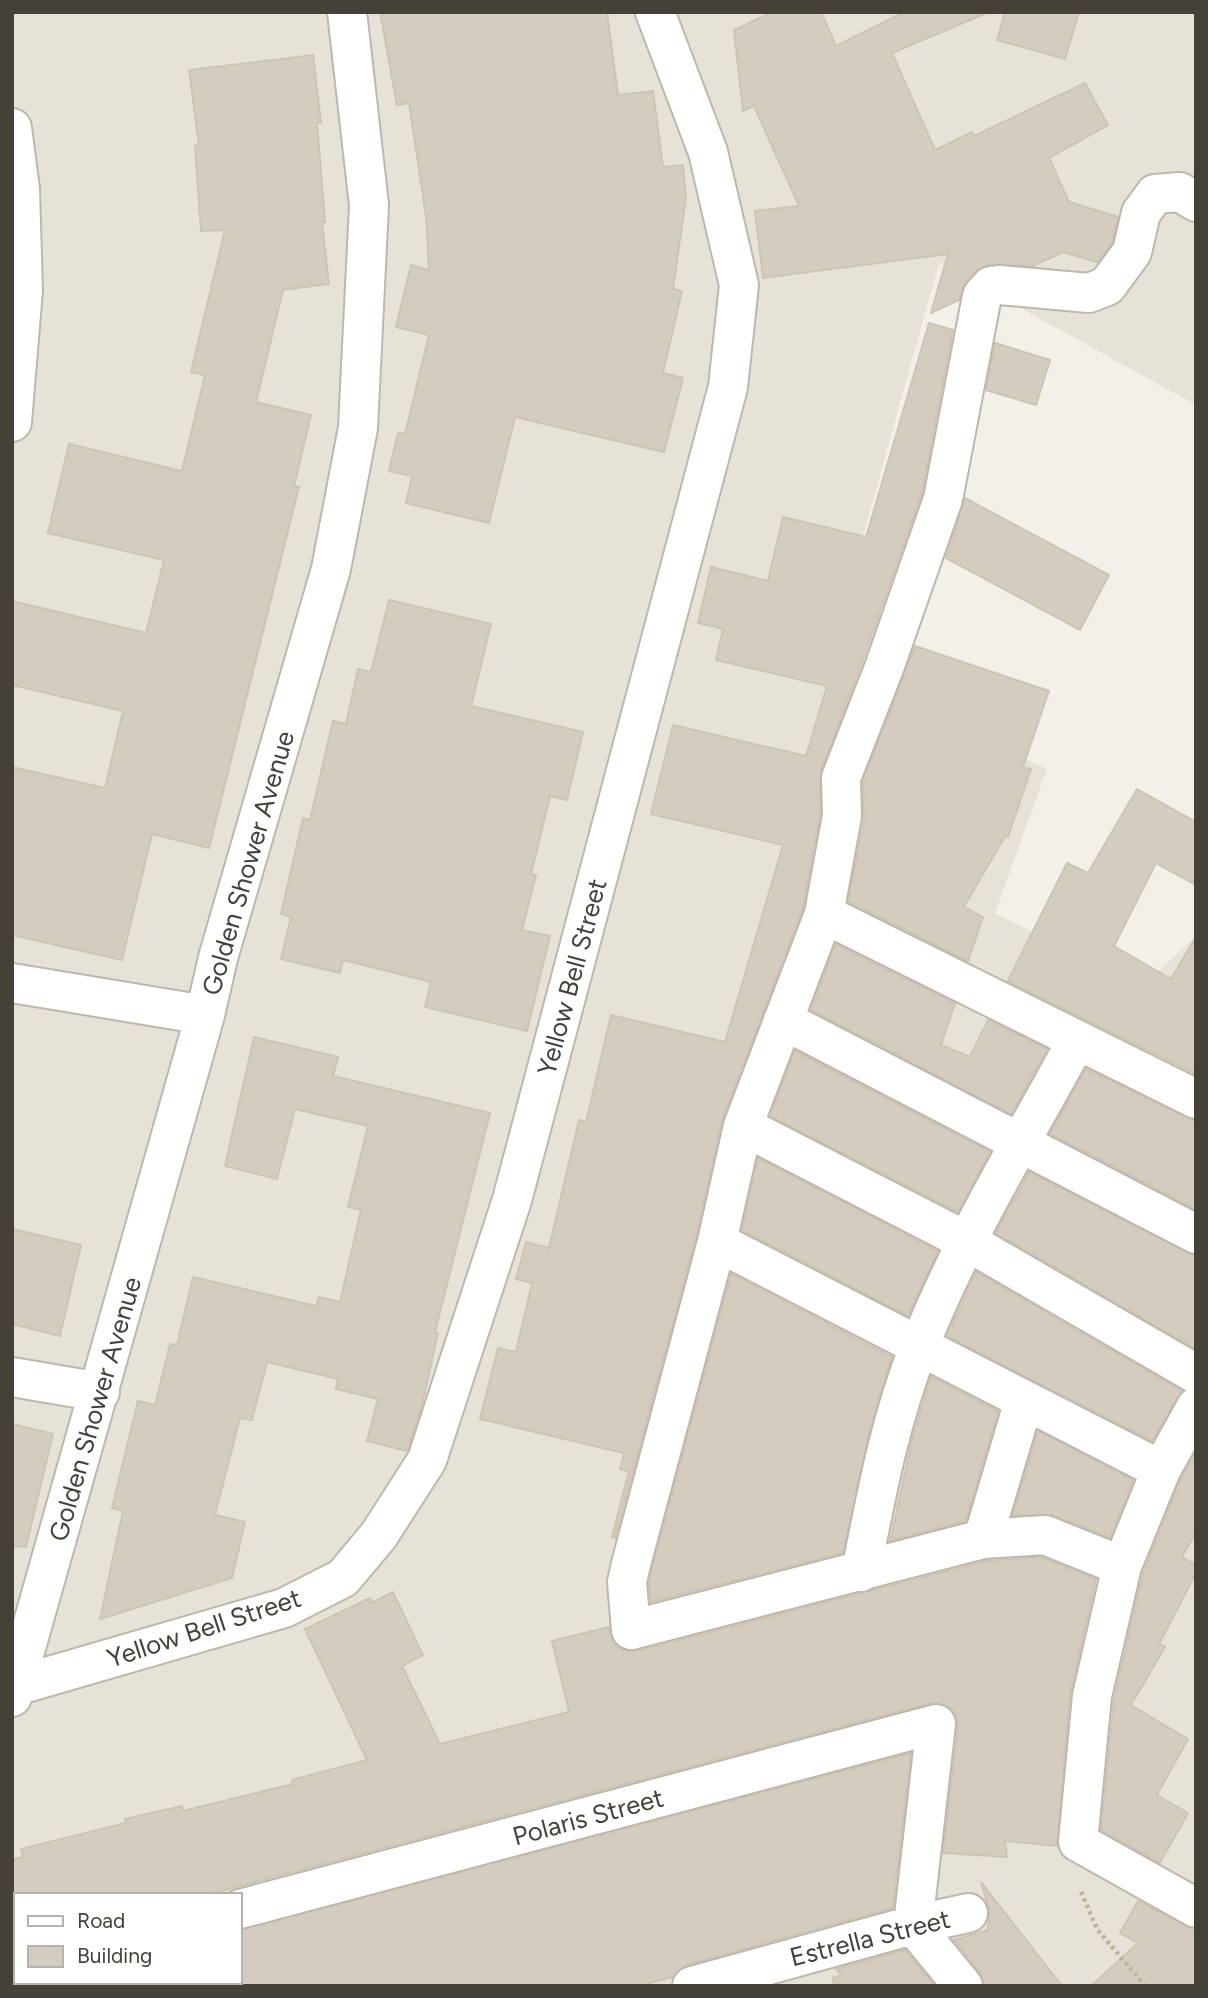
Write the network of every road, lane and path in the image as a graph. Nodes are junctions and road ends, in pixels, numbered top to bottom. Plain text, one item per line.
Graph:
1 (347, 12) edge
2 (655, 12) edge
3 (12, 128) edge
4 (1196, 202) edge
5 (12, 422) edge
6 (824, 914) junction
7 (12, 983) edge
8 (205, 1015) junction
9 (783, 1020) junction
10 (1077, 1040) junction
11 (1196, 1099) edge
12 (743, 1126) junction
13 (1021, 1144) junction
14 (1196, 1234) edge
15 (716, 1242) junction
16 (968, 1242) junction
17 (919, 1346) junction
18 (1196, 1374) edge
19 (12, 1377) edge
20 (100, 1392) junction
21 (1024, 1401) junction
22 (1196, 1407) edge
23 (1161, 1470) junction
24 (983, 1539) junction
25 (1122, 1566) junction
26 (861, 1572) junction
27 (13, 1690) edge
28 (1078, 1842) junction
29 (1192, 1897) edge
30 (242, 1908) edge
31 (968, 1913) dead end
32 (912, 1925) junction
33 (700, 1985) edge
34 (963, 1986) edge
35 (1145, 1986) edge

1 - 8 street, Golden Shower Avenue
2 - 27 street, Yellow Bell Street
3 - 5 street
4 - 6 street
6 - 9 street
6 - 10 street
7 - 8 street
8 - 20 street, Golden Shower Avenue
9 - 12 street
9 - 13 street
10 - 11 street
10 - 13 street
12 - 15 street
12 - 16 street
13 - 14 street
13 - 16 street
15 - 17 street
15 - 26 street
16 - 17 street
16 - 18 street
17 - 21 street
17 - 26 street
19 - 20 street
20 - 27 street, Golden Shower Avenue
21 - 23 street
21 - 24 street
22 - 23 street
23 - 25 street
24 - 25 street
24 - 26 street
25 - 28 street
28 - 29 street
28 - 35 path
30 - 32 street, Polaris Street
31 - 32 street, Estrella Street
32 - 33 street, Estrella Street
32 - 34 street

